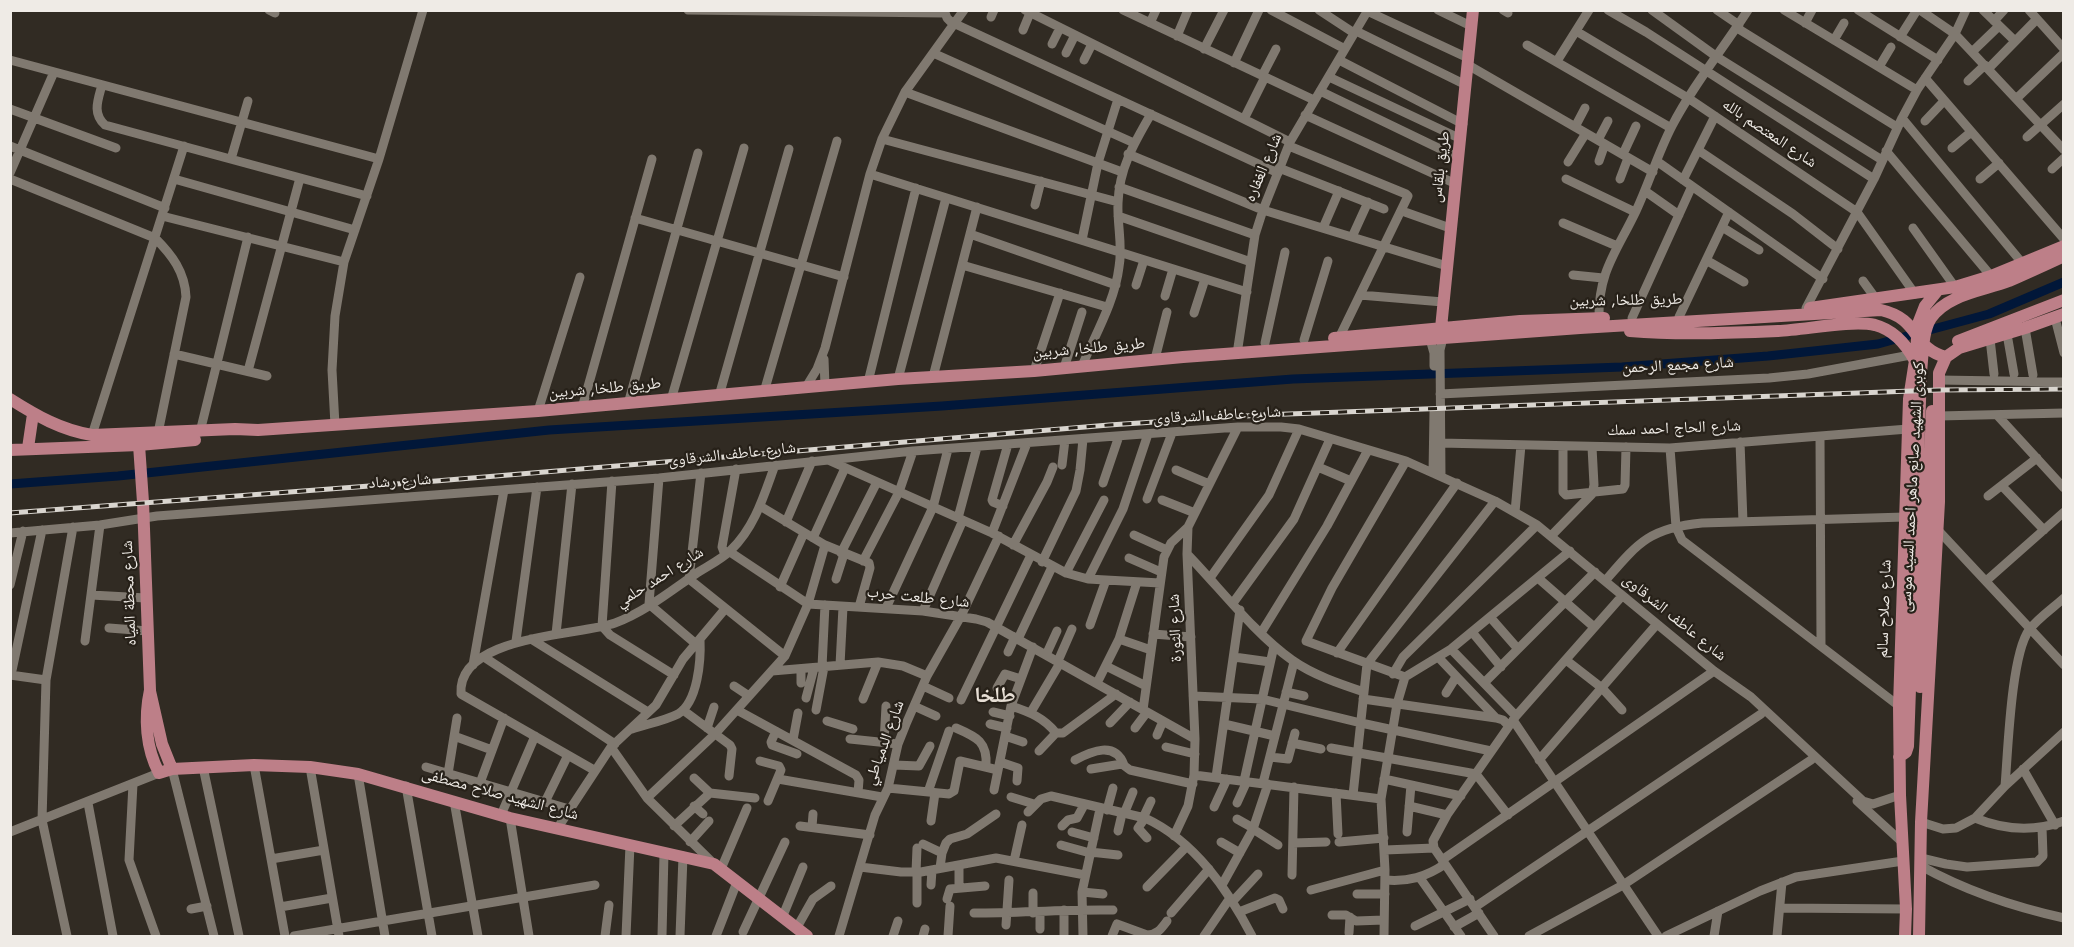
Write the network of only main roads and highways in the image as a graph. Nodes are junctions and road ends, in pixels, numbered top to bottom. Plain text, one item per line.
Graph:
1 (1473, 10) edge
2 (2064, 246) edge
3 (2064, 256) edge
4 (1938, 290) junction
5 (2064, 300) edge
6 (2059, 316) edge
7 (1521, 326) junction
8 (1580, 328) junction
9 (1442, 333) junction
10 (1916, 333) junction
11 (1238, 350) junction
12 (1944, 360) junction
13 (1922, 372) junction
14 (10, 399) edge
15 (33, 414) junction
16 (258, 430) junction
17 (28, 448) junction
18 (10, 450) edge
19 (139, 451) junction
20 (1907, 454) junction
21 (1940, 454) junction
22 (1905, 501) junction
23 (1938, 502) junction
24 (1916, 663) junction
25 (150, 690) junction
26 (1899, 757) junction
27 (1924, 758) junction
28 (172, 769) junction
29 (807, 936) edge
30 (1905, 936) edge
31 (1919, 936) edge

1 - 9 main road, طريق بلقاس
2 - 4 main road, طريق طلخا, شربين
3 - 13 main road, كوبرى الشهيد صانع ماهر احمد السيد موسى
4 - 7 main road, طريق طلخا, شربين
4 - 10 main road, شارع صلاح سالم
5 - 24 main road, كوبرى الشهيد صانع ماهر احمد السيد موسى
6 - 12 main road
7 - 8 main road, طريق طلخا, شربين
7 - 9 main road, طريق طلخا, شربين
8 - 10 main road, طريق طلخا, شربين
8 - 13 main road
9 - 11 main road, طريق طلخا, شربين
9 - 11 main road, طريق طلخا, شربين
10 - 12 main road, طريق طلخا, شربين
10 - 20 main road, شارع صلاح سالم
11 - 16 main road, طريق طلخا, شربين
12 - 21 main road
13 - 24 main road, كوبرى الشهيد صانع ماهر احمد السيد موسى
14 - 15 main road, طريق طلخا, شربين
15 - 16 main road, طريق طلخا, شربين
15 - 17 main road
16 - 19 main road
17 - 18 main road
17 - 19 main road
19 - 25 main road, شارع محطة المياه
20 - 21 main road
20 - 22 main road, شارع صلاح سالم
21 - 23 main road
22 - 23 main road
22 - 26 main road, شارع صلاح سالم
23 - 27 main road
24 - 26 main road, كوبرى الشهيد صانع ماهر احمد السيد موسى
24 - 27 main road, كوبرى الشهيد صانع ماهر احمد السيد موسى
25 - 28 main road
25 - 28 main road, شارع الشهيد صلاح مصطفى
26 - 30 main road, شارع صلاح سالم
27 - 31 main road
28 - 29 main road, شارع الشهيد صلاح مصطفى

